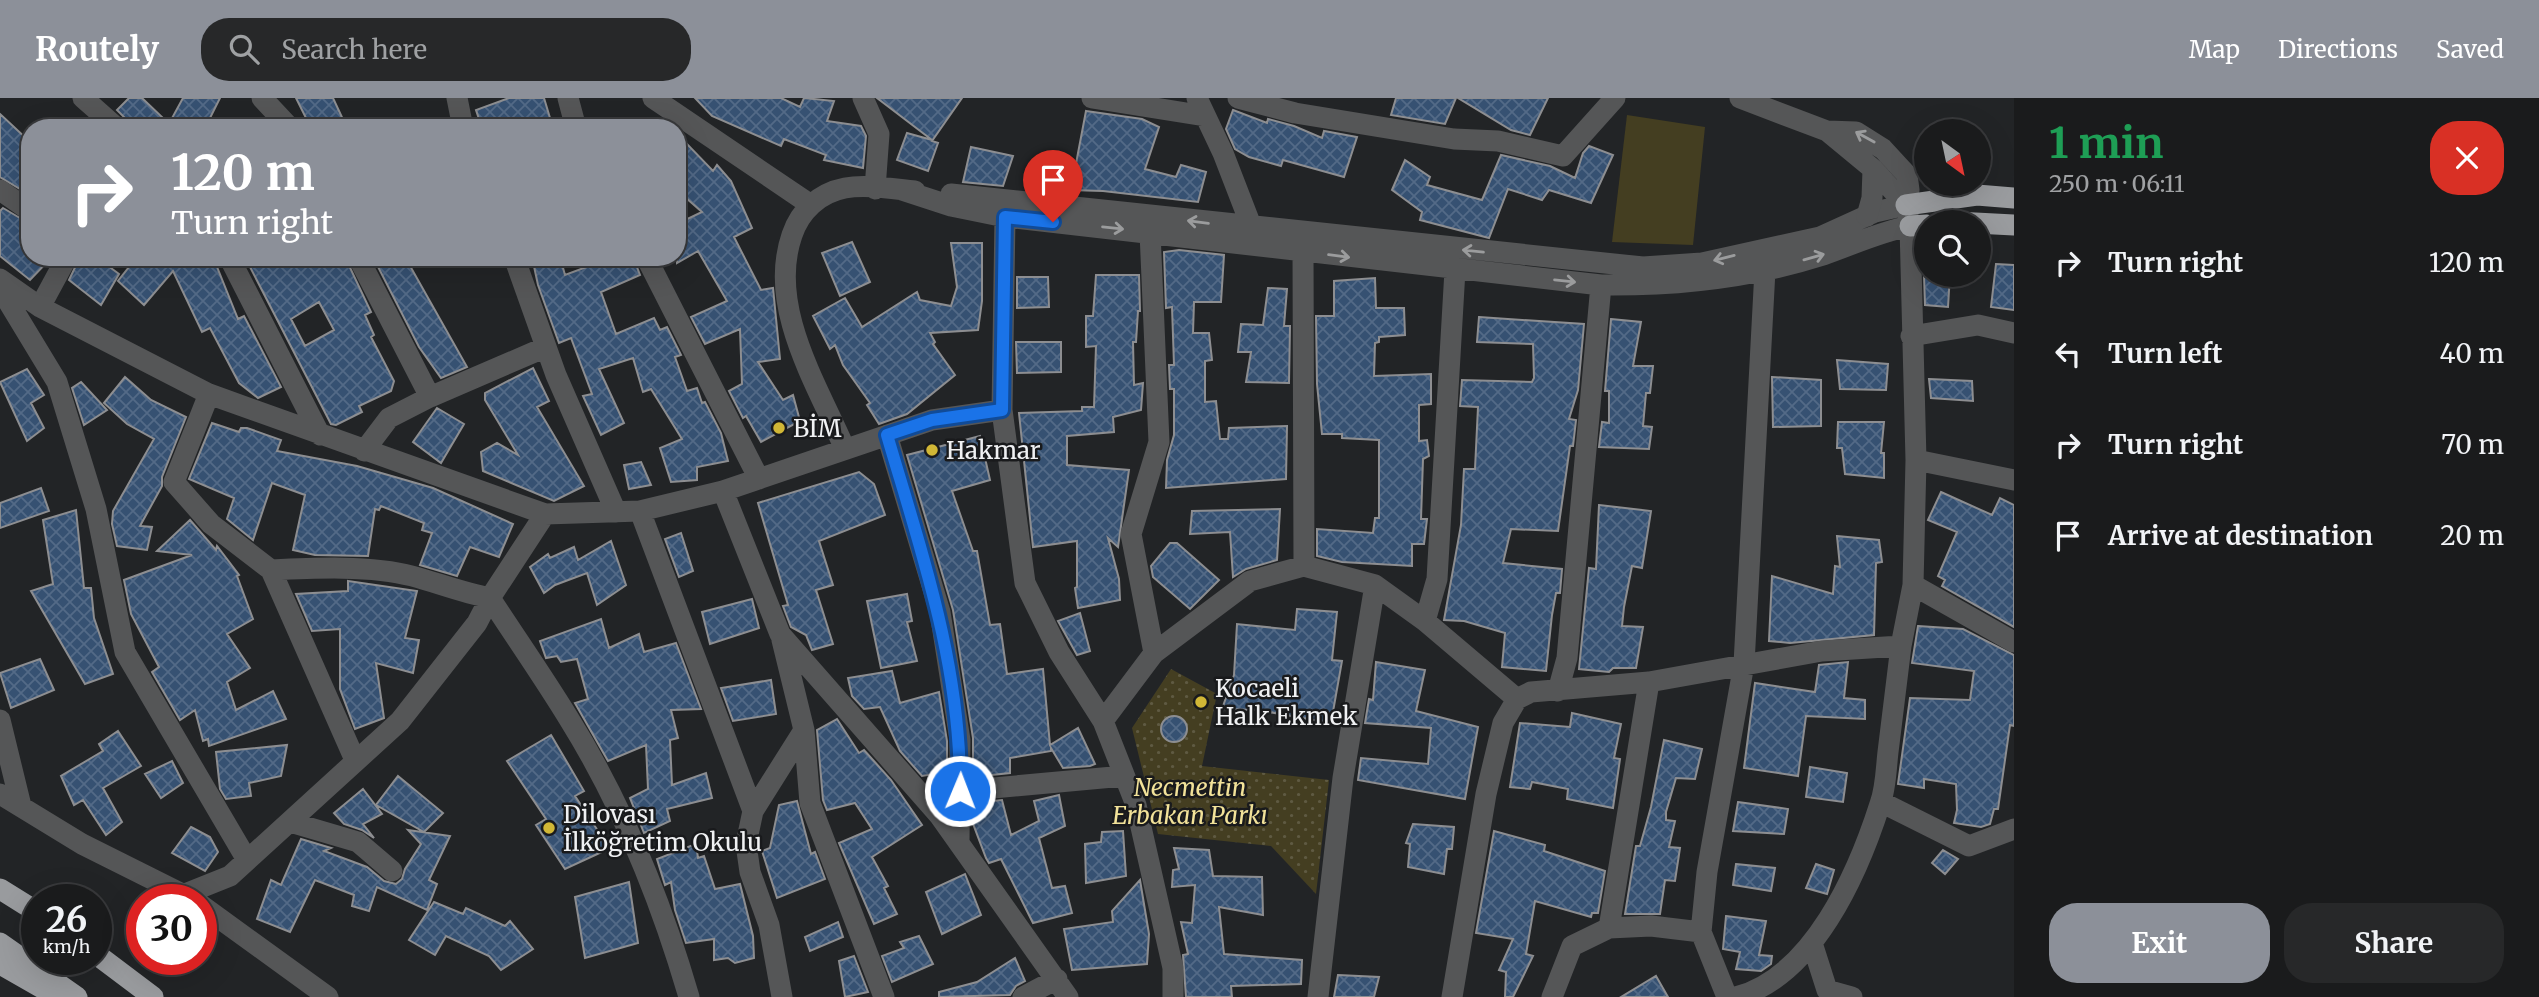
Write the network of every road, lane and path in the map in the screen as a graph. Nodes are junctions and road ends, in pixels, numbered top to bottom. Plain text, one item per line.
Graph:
1 (83, 98) edge
2 (262, 98) edge
3 (457, 98) edge
4 (568, 98) edge
5 (653, 98) edge
6 (863, 98) edge
7 (1092, 98) edge
8 (1238, 98) edge
9 (1615, 98) edge
10 (1740, 98) edge
11 (1201, 107) edge
12 (107, 119) edge
13 (282, 119) edge
14 (461, 119) edge
15 (574, 119) edge
16 (684, 119) edge
17 (686, 120) edge
18 (1827, 131) junction
19 (1895, 159) junction
20 (1914, 167) edge
21 (1873, 169) junction
22 (875, 189) junction
23 (0, 190) edge
24 (902, 190) junction
25 (1974, 196) edge
26 (1989, 196) edge
27 (2014, 198) edge
28 (21, 205) edge
29 (811, 205) junction
30 (1938, 210) edge
31 (1867, 216) junction
32 (1005, 217) junction
33 (1914, 219) edge
34 (1991, 224) edge
35 (2014, 225) edge
36 (1252, 228) junction
37 (1150, 232) junction
38 (1303, 251) junction
39 (62, 266) edge
40 (234, 266) edge
41 (363, 266) edge
42 (517, 266) edge
43 (651, 266) edge
44 (1455, 270) junction
45 (1765, 271) junction
46 (0, 279) edge
47 (1601, 285) junction
48 (0, 288) edge
49 (40, 307) junction
50 (2014, 333) edge
51 (1911, 336) junction
52 (546, 347) junction
53 (209, 394) junction
54 (430, 397) junction
55 (1002, 410) junction
56 (320, 435) junction
57 (887, 435) junction
58 (845, 449) junction
59 (364, 451) junction
60 (1916, 460) junction
61 (759, 479) junction
62 (2014, 480) edge
63 (723, 491) junction
64 (640, 511) junction
65 (616, 512) junction
66 (545, 514) junction
67 (1304, 566) junction
68 (271, 570) junction
69 (1913, 585) junction
70 (1375, 586) junction
71 (490, 598) junction
72 (1425, 621) junction
73 (780, 634) junction
74 (2014, 642) edge
75 (1901, 646) junction
76 (1154, 653) junction
77 (1744, 664) junction
78 (1650, 682) junction
79 (1558, 691) junction
80 (1517, 699) junction
81 (0, 720) edge
82 (1102, 721) junction
83 (804, 730) junction
84 (355, 760) junction
85 (1124, 776) junction
86 (960, 791) junction
87 (0, 794) edge
88 (1881, 802) junction
89 (21, 806) junction
90 (753, 811) junction
91 (290, 821) junction
92 (2014, 829) edge
93 (959, 843) junction
94 (247, 860) junction
95 (392, 872) dead end
96 (163, 884) edge
97 (217, 884) edge
98 (0, 889) edge
99 (21, 902) edge
100 (217, 916) edge
101 (1609, 928) junction
102 (1701, 932) junction
103 (0, 943) edge
104 (1812, 943) junction
105 (0, 964) edge
106 (112, 966) edge
107 (1062, 988) edge
108 (1823, 994) edge
109 (58, 997) edge
110 (77, 997) edge
111 (153, 997) edge
112 (328, 997) edge
113 (689, 997) edge
114 (782, 997) edge
115 (884, 997) edge
116 (1023, 997) edge
117 (1173, 997) edge
118 (1318, 997) edge
119 (1452, 997) edge
120 (1552, 997) edge
121 (1727, 997) edge
122 (1736, 997) edge
123 (1852, 997) edge

1 - 12 street
2 - 13 street
3 - 14 street
4 - 15 street
5 - 16 street
6 - 22 street
7 - 11 street
8 - 9 street
10 - 18 street
11 - 36 street
17 - 29 street
19 -> 18 street
18 - 21 street
19 - 20 street
19 - 33 street
21 - 31 street
21 - 33 street
22 - 24 street
22 - 29 street
23 - 28 street
24 - 32 street
36 -> 24 street
25 - 30 highway
26 - 27 highway
29 - 58 street
31 - 33 street
31 -> 36 street
32 -> 37 street
32 - 55 street
45 -> 33 street
33 - 51 street
34 - 35 highway
37 - 38 street
37 - 76 street
38 -> 44 street
38 - 67 street
39 - 49 street
40 - 56 street
41 - 54 street
42 - 52 street
43 - 61 street
44 -> 47 street
44 - 72 street
45 - 47 street
45 - 77 street
46 - 49 street
47 - 79 street
48 - 94 street
49 - 53 street
50 - 51 street
51 - 60 street
52 - 54 street
52 - 65 street
53 - 56 street
53 - 68 street
54 - 59 street
55 - 57 street
55 - 82 street
56 - 59 street
57 - 58 street
57 - 86 street
58 - 61 street
59 - 66 street
60 - 62 street
60 - 69 street
61 - 63 street
63 - 64 street
63 - 73 street
64 - 65 street
64 - 90 street
65 - 66 street
66 - 71 street
67 - 70 street
67 - 76 street
68 - 71 street
68 - 84 street
69 - 74 street
69 - 75 street
70 - 72 street
70 - 118 street
71 - 84 street
71 - 113 street
72 - 80 street
73 - 83 street
73 - 93 street
75 - 77 street
75 - 88 street
76 - 82 street
77 - 78 street
77 - 102 street
78 - 79 street
78 - 101 street
79 - 80 street
80 - 119 street
81 - 89 street
82 - 85 street
83 - 90 street
83 - 115 street
84 - 91 street
85 - 86 street
85 - 117 street
86 - 93 street
87 - 89 street
88 - 92 street
88 - 104 street
89 - 96 street
90 - 114 street
91 - 94 street
91 - 95 street
93 - 107 street
94 - 97 street
98 - 99 highway
100 - 112 street
101 - 102 street
101 - 120 street
102 - 121 street
103 - 110 highway
104 - 108 street
104 - 122 street
105 - 109 highway
106 - 111 highway
107 - 116 street
108 - 123 street

